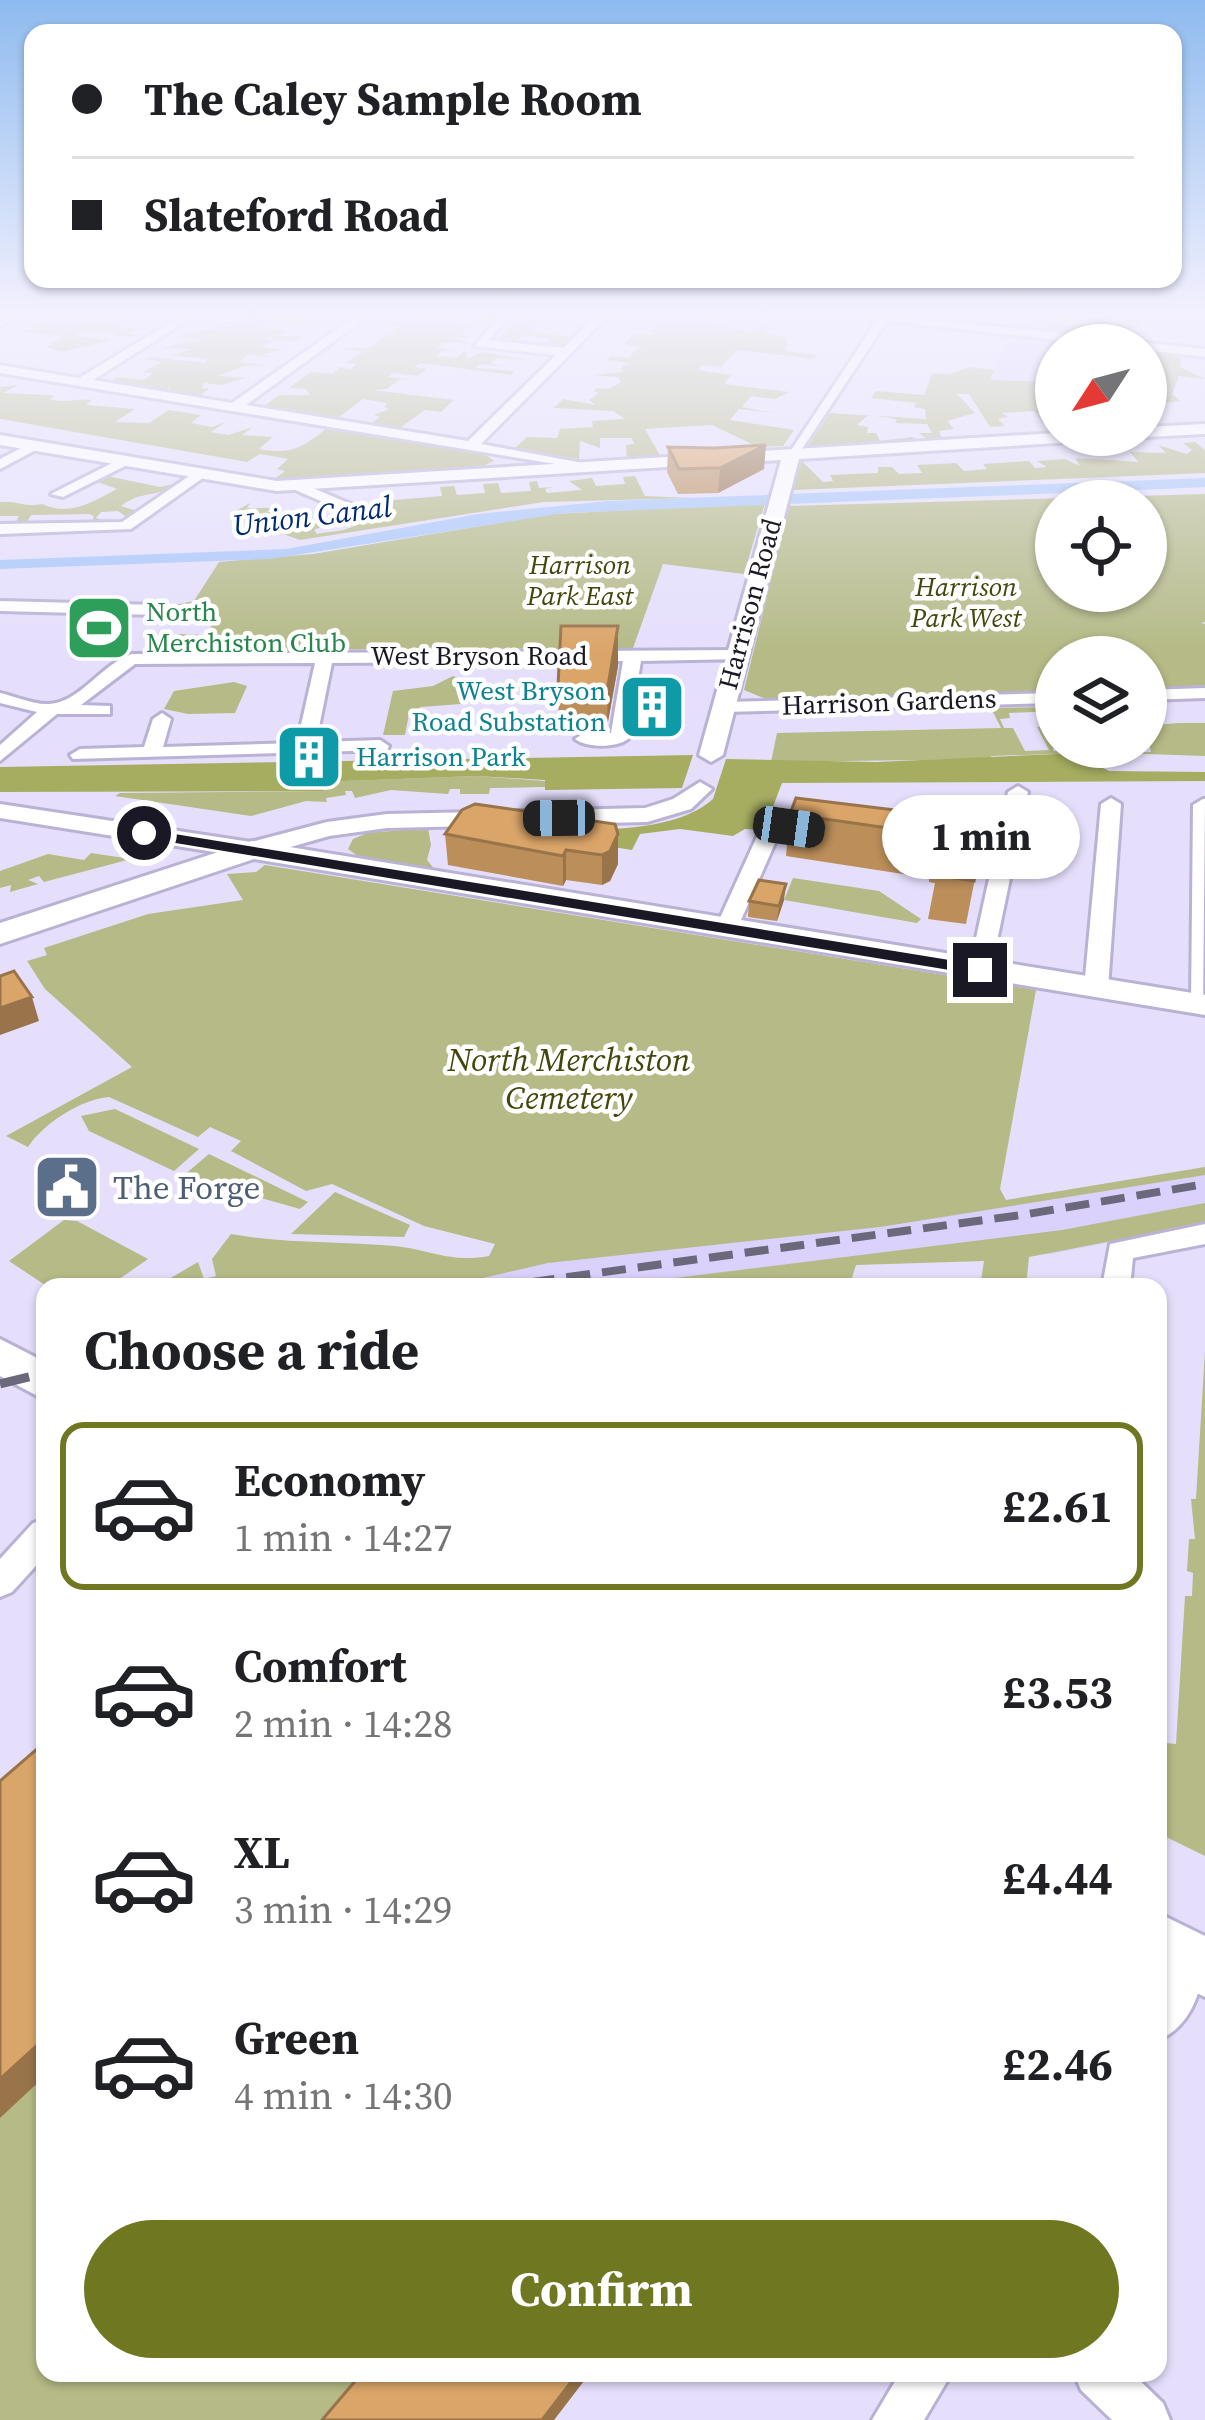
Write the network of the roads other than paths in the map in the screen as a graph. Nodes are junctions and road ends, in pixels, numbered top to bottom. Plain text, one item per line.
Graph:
1 (355, 428) edge
2 (489, 428) edge
3 (809, 428) edge
4 (1205, 429) edge
5 (1167, 432) edge
6 (1035, 439) edge
7 (0, 440) edge
8 (36, 446) junction
9 (470, 447) junction
10 (500, 452) junction
11 (791, 455) junction
12 (122, 462) junction
13 (556, 464) junction
14 (0, 465) edge
15 (507, 472) junction
16 (200, 476) junction
17 (296, 485) junction
18 (58, 494) dead end
19 (353, 510) dead end
20 (0, 529) edge
21 (1, 607) edge
22 (158, 610) dead end
23 (737, 655) junction
24 (634, 656) junction
25 (325, 657) junction
26 (631, 689) junction
27 (655, 690) dead end
28 (1205, 694) edge
29 (1167, 695) edge
30 (0, 698) edge
31 (1035, 699) edge
32 (57, 707) junction
33 (723, 707) junction
34 (104, 710) dead end
35 (162, 718) dead end
36 (584, 739) dead end
37 (305, 748) junction
38 (11, 749) edge
39 (367, 749) dead end
40 (152, 753) junction
41 (711, 754) dead end
42 (80, 755) dead end
43 (700, 789) dead end
44 (1018, 792) dead end
45 (1111, 804) dead end
46 (1203, 805) edge
47 (0, 811) edge
48 (345, 826) junction
49 (758, 833) dead end
50 (842, 835) edge
51 (252, 850) junction
52 (355, 868) junction
53 (751, 872) junction
54 (726, 929) junction
55 (0, 934) edge
56 (980, 970) junction
57 (1096, 988) junction
58 (1204, 1005) edge
59 (1205, 1234) edge
60 (1117, 1278) edge
61 (0, 1355) edge
62 (36, 1378) edge
63 (36, 1543) edge
64 (0, 1582) edge
65 (1186, 1958) edge
66 (1167, 2000) edge
67 (922, 2382) edge
68 (1107, 2382) edge
69 (896, 2420) edge
70 (1146, 2420) edge

1 - 9 street
2 - 9 street
3 - 11 street
4 - 5 street
6 - 11 street
7 - 8 street
8 - 12 street
8 - 14 street
9 - 10 street
10 - 13 street
10 - 15 street
11 - 13 street
11 - 23 street, Harrison Road
12 - 16 street
12 - 18 street
13 - 15 street
15 - 17 street
16 - 17 street
16 - 20 street
17 - 19 street
21 - 22 street
23 - 24 street, West Bryson Road
23 - 33 street, Harrison Road
24 - 25 street, West Bryson Road
24 - 26 street, West Bryson Road
25 - 32 street, West Bryson Road
25 - 37 street, West Bryson Road
26 - 27 street, West Bryson Road
26 - 36 street, West Bryson Road
28 - 29 street
30 - 32 street
31 - 33 street, Harrison Gardens
32 - 34 street
32 - 38 street, West Bryson Road
33 - 41 street, Harrison Road
35 - 40 street
37 - 39 street
37 - 40 street
40 - 42 street
43 - 48 street
44 - 56 street
45 - 57 street
46 - 58 street
47 - 51 street
48 - 51 street
48 - 52 street
49 - 53 street
50 - 53 street
51 - 52 main road
51 - 55 main road
52 - 54 main road
53 - 54 street
54 - 56 main road
56 - 57 main road
57 - 58 main road
59 - 60 street
61 - 62 main road
63 - 64 street
65 - 66 street
67 - 69 street
68 - 70 street

